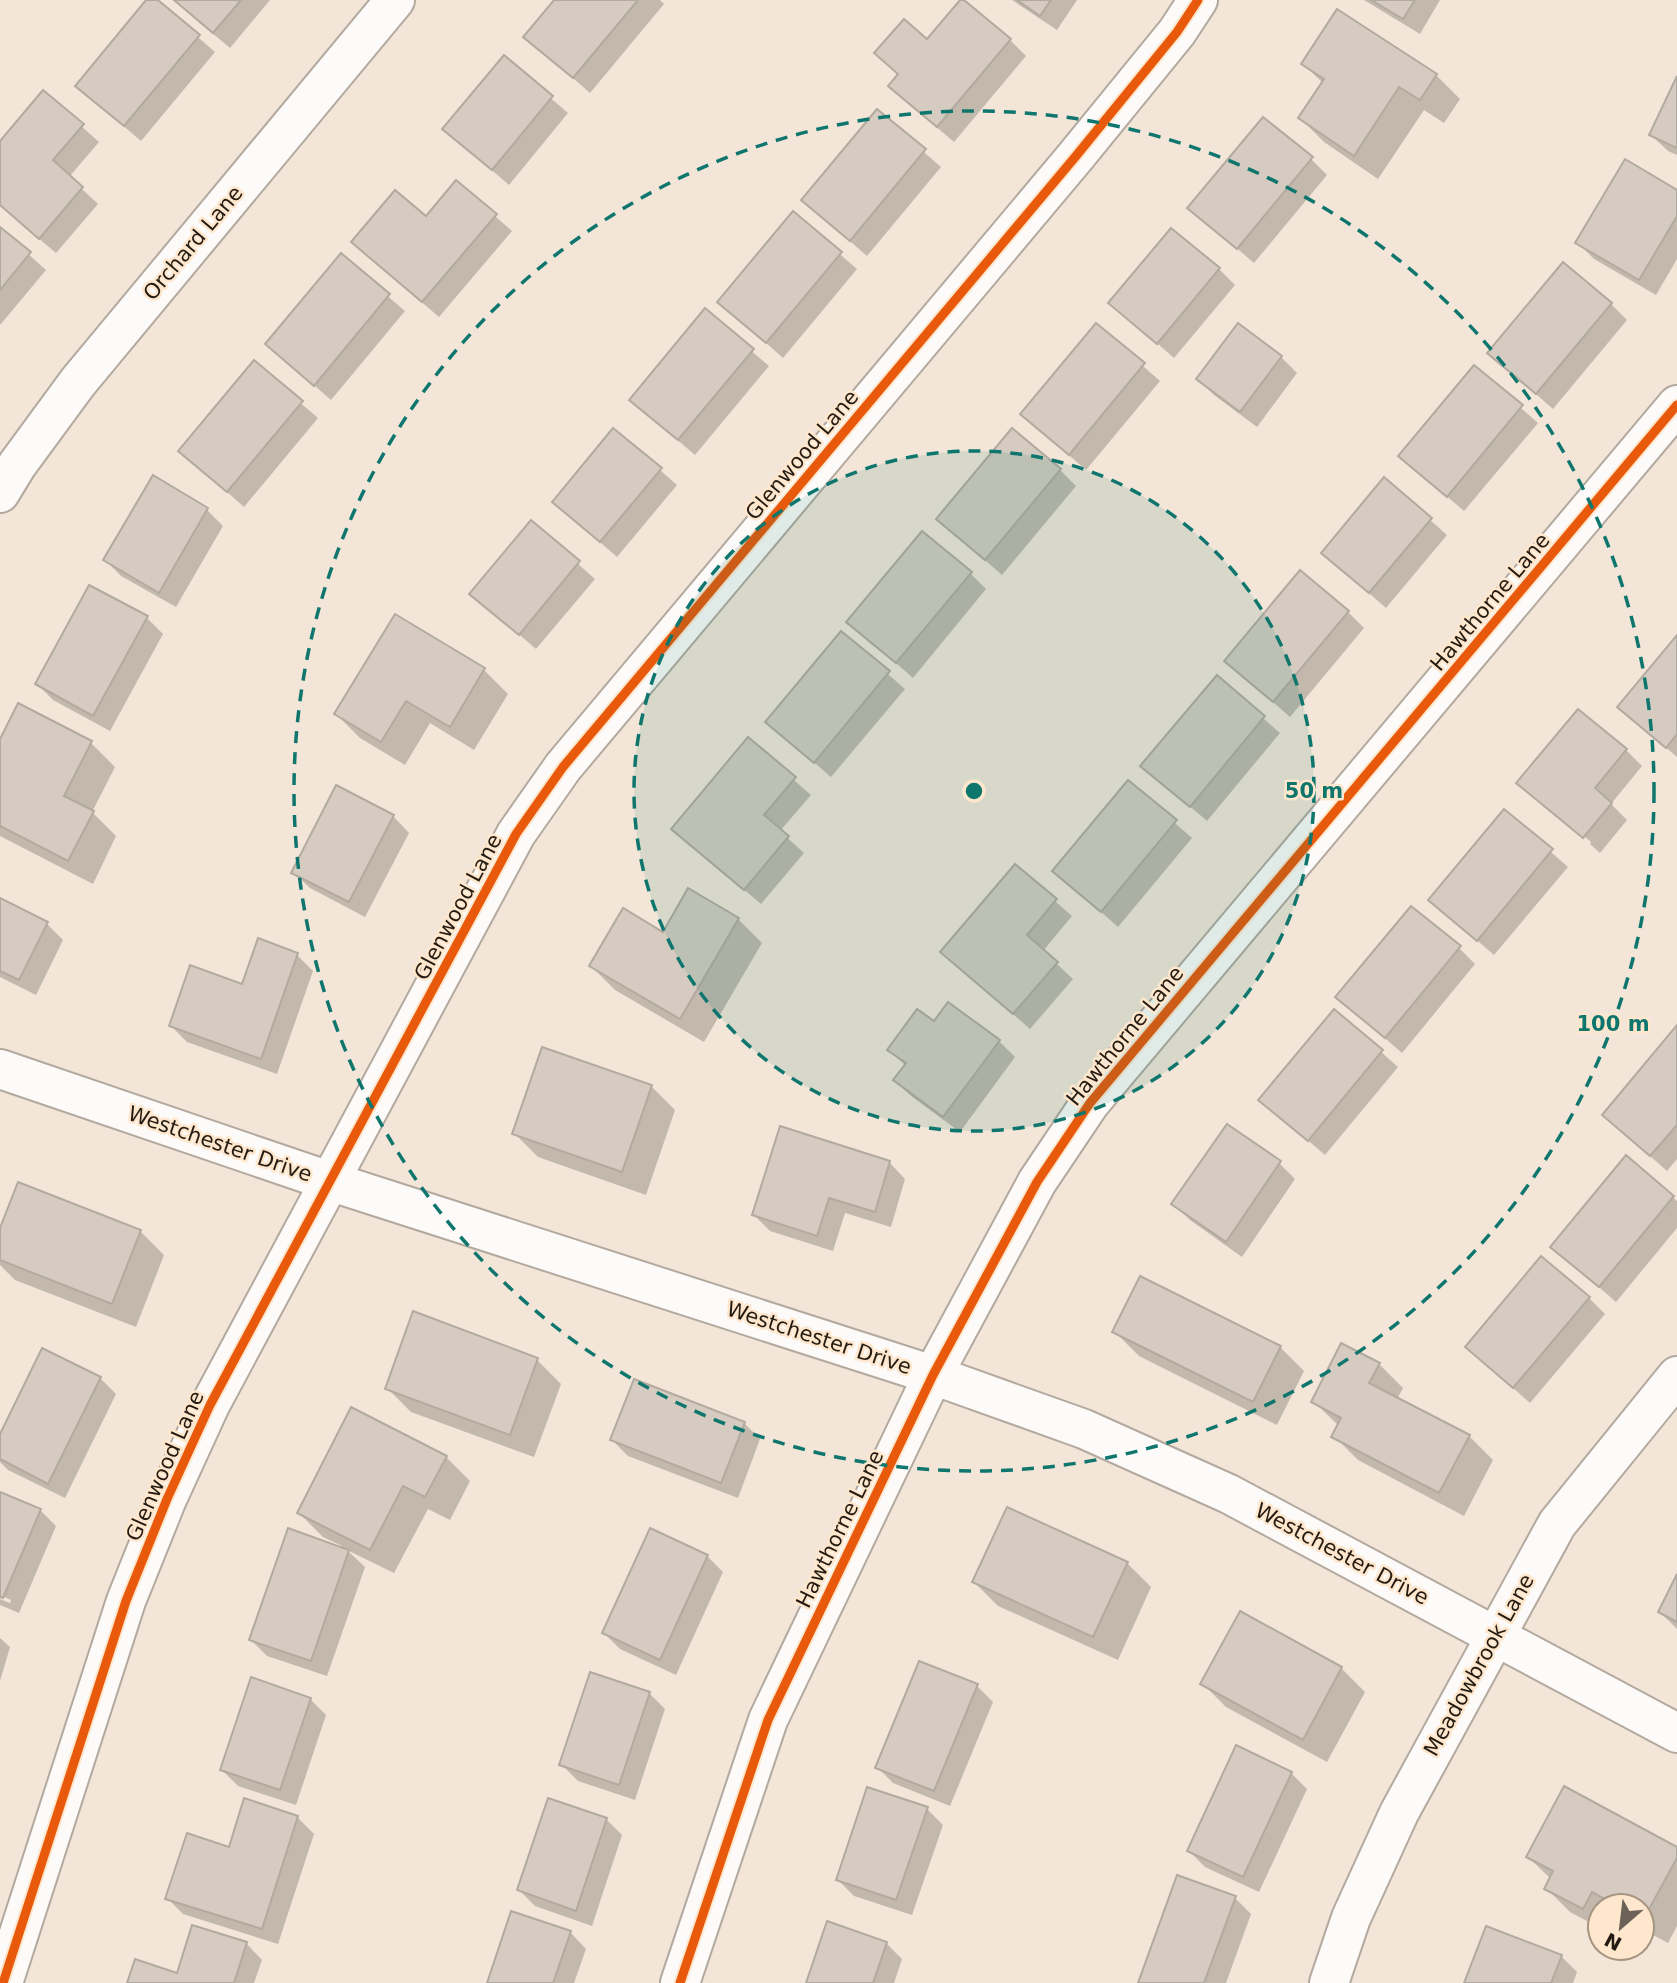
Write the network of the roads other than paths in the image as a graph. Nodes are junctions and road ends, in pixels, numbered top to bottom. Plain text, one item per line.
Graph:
1 (395, 0) edge
2 (1198, 0) edge
3 (1677, 405) edge
4 (0, 493) edge
5 (0, 1069) edge
6 (331, 1182) junction
7 (933, 1375) junction
8 (1677, 1376) edge
9 (1494, 1636) junction
10 (1677, 1733) edge
11 (3, 1983) edge
12 (680, 1983) edge
13 (1329, 1983) edge

1 - 4 street, Orchard Lane
2 - 6 street, Glenwood Lane
3 - 7 street, Hawthorne Lane
5 - 6 street, Westchester Drive
6 - 7 street, Westchester Drive
6 - 11 street, Glenwood Lane
7 - 9 street, Westchester Drive
7 - 12 street, Hawthorne Lane
8 - 9 street, Meadowbrook Lane
9 - 10 street, Westchester Drive
9 - 13 street, Meadowbrook Lane

